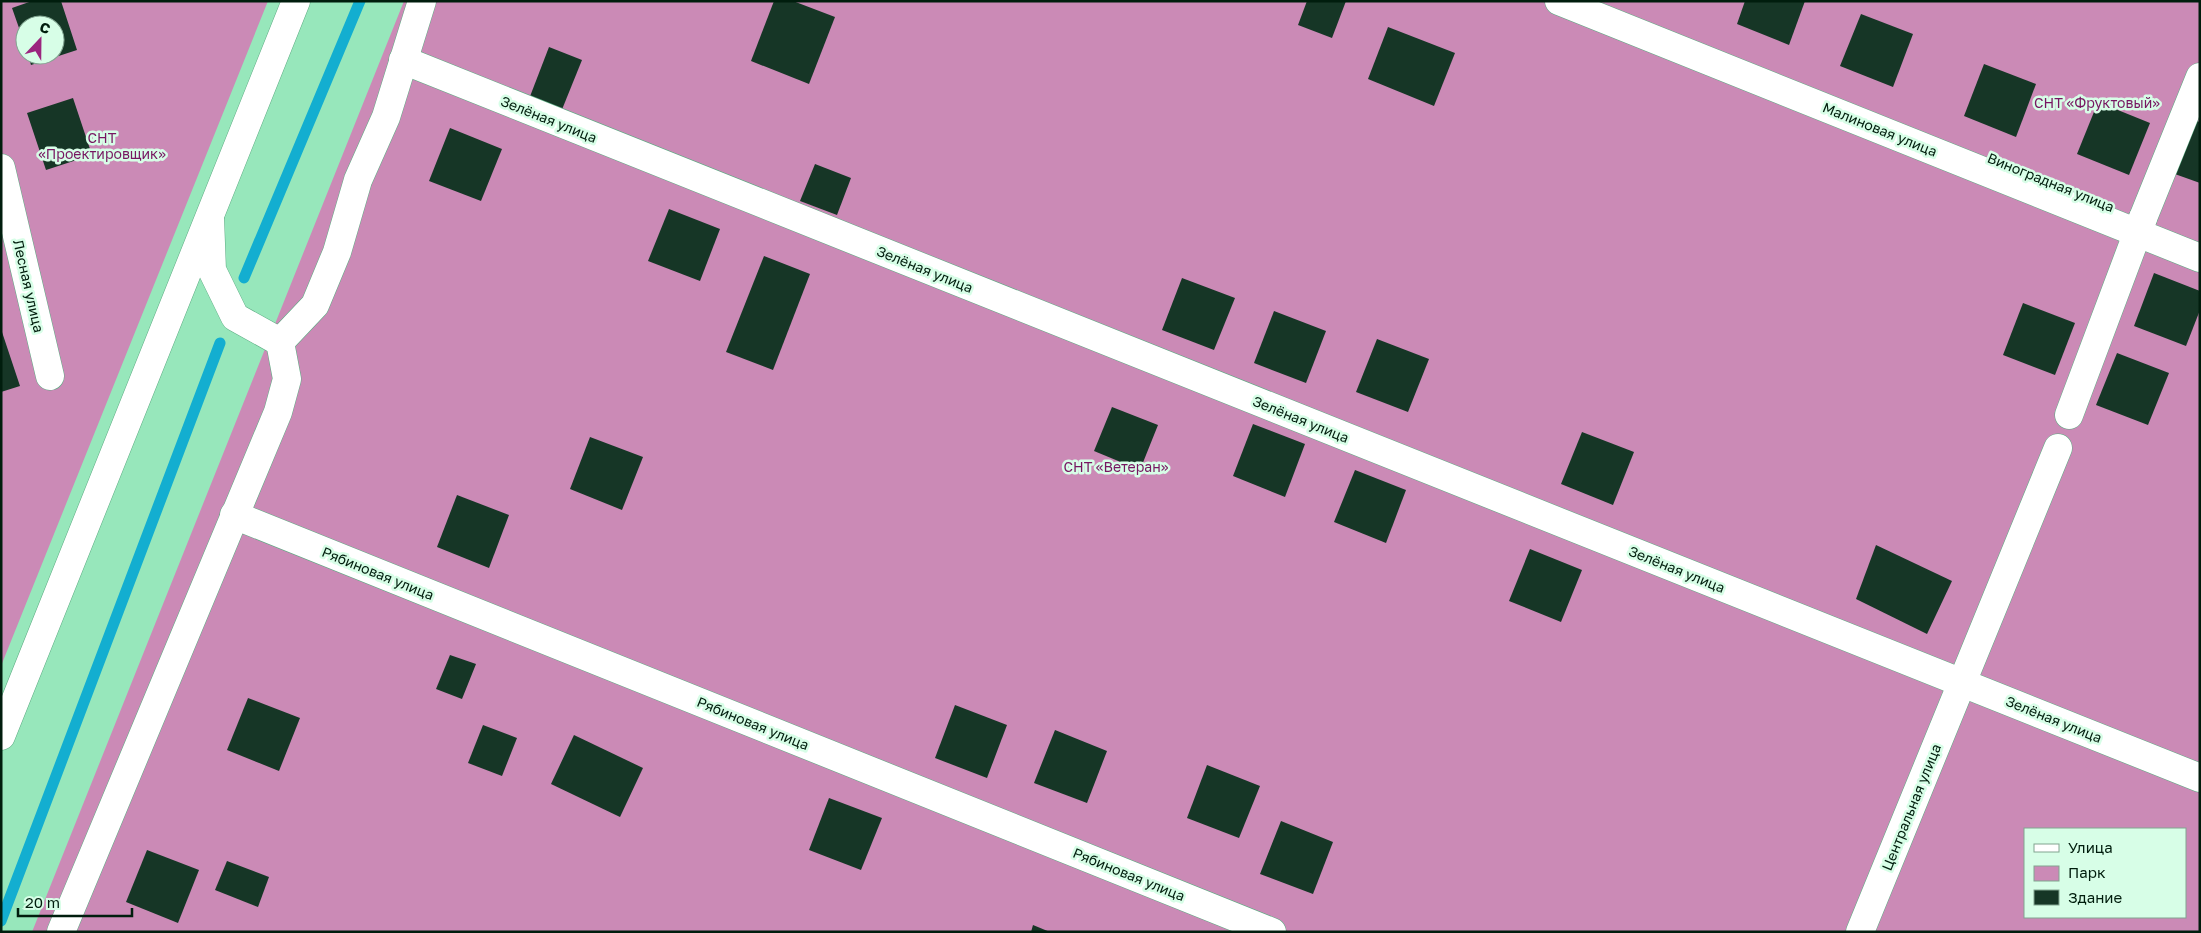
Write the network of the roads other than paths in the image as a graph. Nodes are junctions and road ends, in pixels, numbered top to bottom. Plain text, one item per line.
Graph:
1 (296, 1) edge
2 (422, 1) edge
3 (1559, 1) edge
4 (1595, 1) edge
5 (1679, 35) dead end
6 (403, 60) junction
7 (2200, 77) edge
8 (1903, 123) dead end
9 (1, 168) edge
10 (210, 217) junction
11 (2140, 225) junction
12 (2200, 241) edge
13 (2200, 258) edge
14 (280, 342) junction
15 (50, 376) dead end
16 (2069, 415) dead end
17 (2058, 448) dead end
18 (234, 515) junction
19 (1962, 683) junction
20 (1, 736) edge
21 (2200, 778) edge
22 (61, 932) edge
23 (1272, 932) edge
24 (1860, 932) edge

1 - 10 street
2 - 6 street
3 - 11 street, Малиновая улица
4 - 5 street
6 - 14 street
6 - 19 street, Зелёная улица
7 - 11 street
8 - 11 street, Виноградная улица
9 - 15 street, Лесная улица
10 - 14 street
10 - 20 street
11 - 12 street, Виноградная улица
11 - 13 street, Малиновая улица
11 - 16 street
14 - 18 street
17 - 19 street, Центральная улица
18 - 22 street
18 - 23 street, Рябиновая улица
19 - 21 street, Зелёная улица
19 - 24 street, Центральная улица

